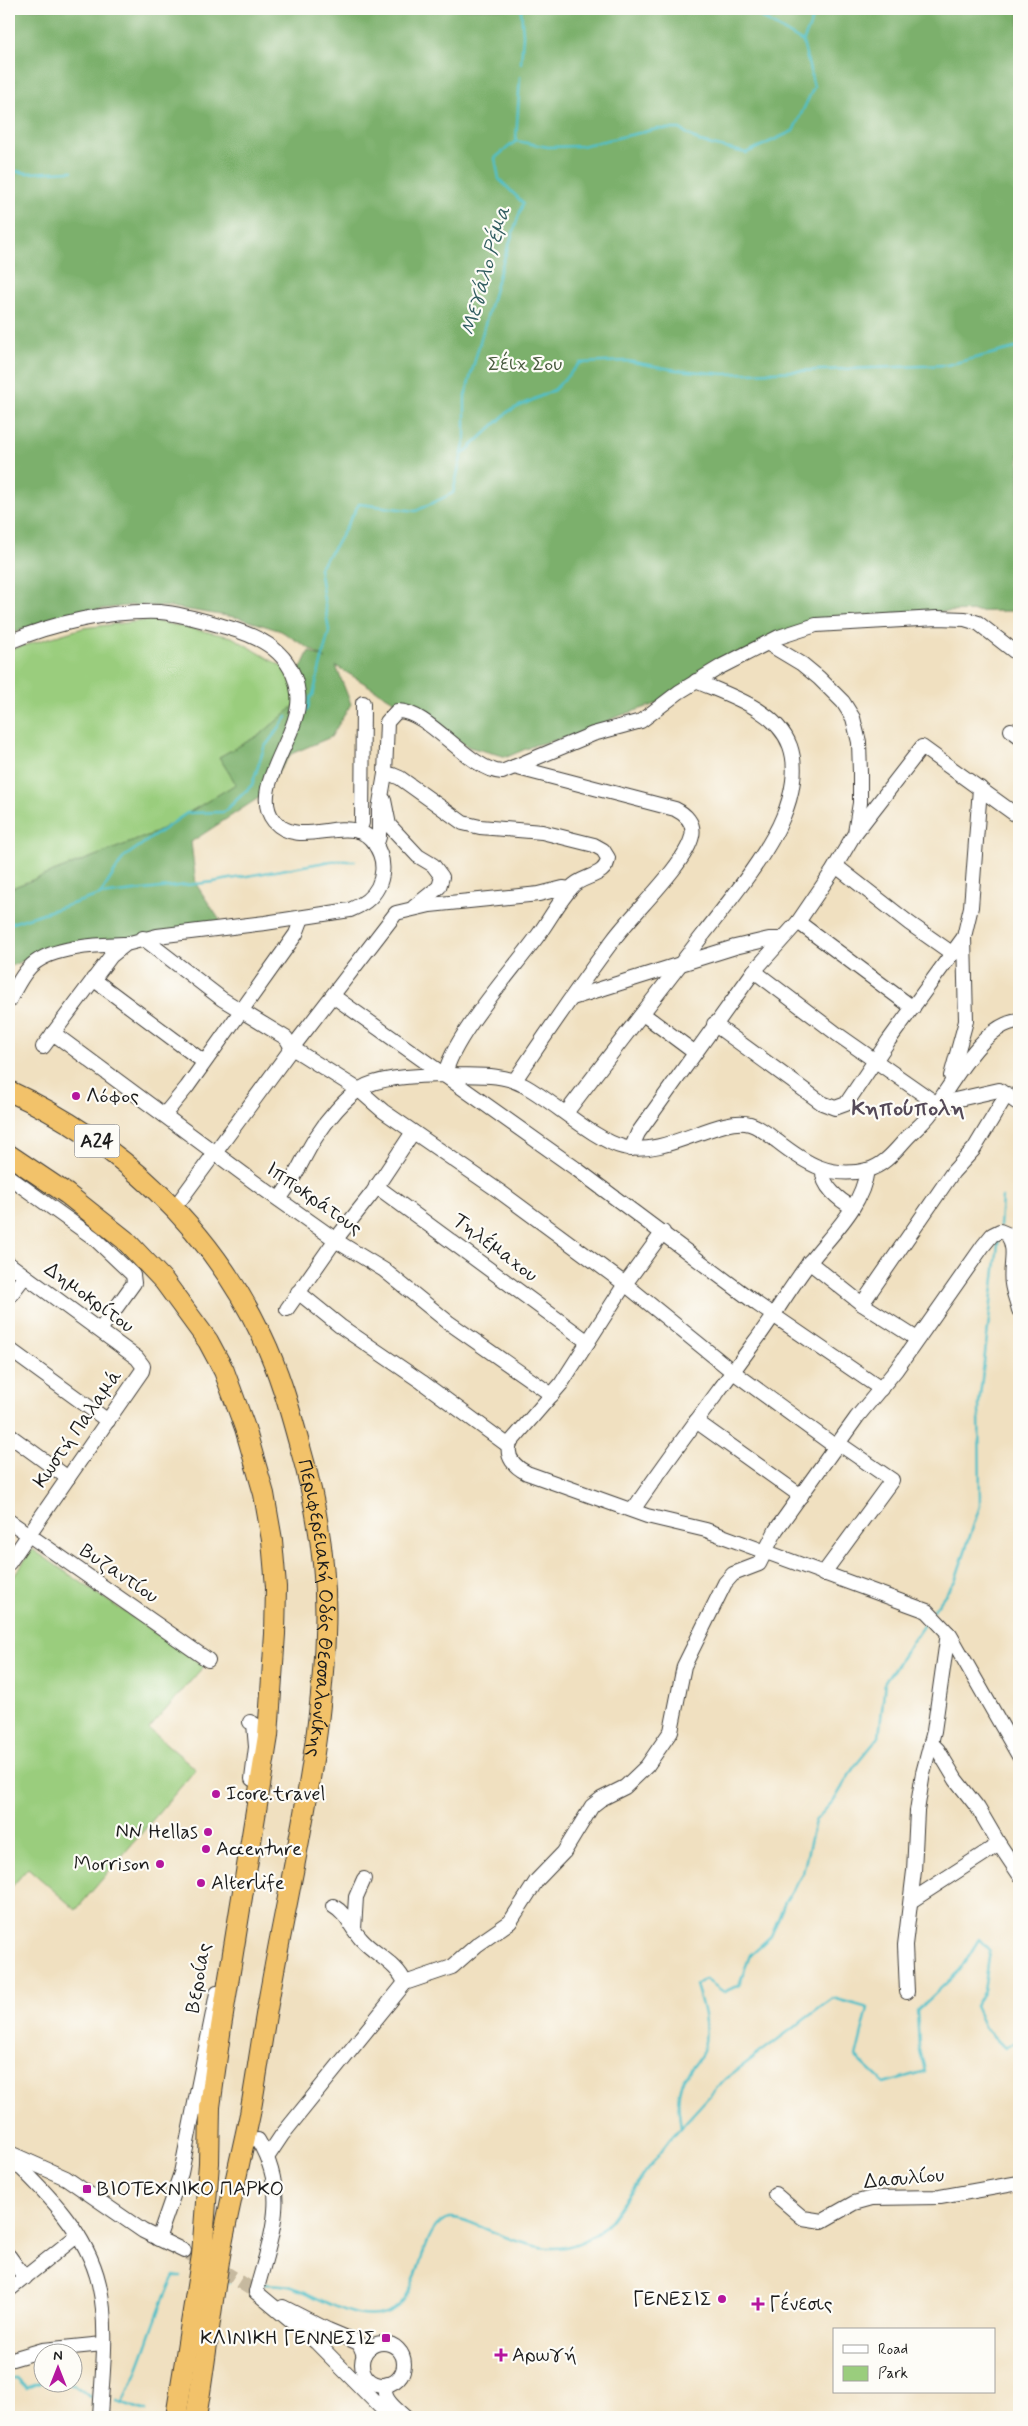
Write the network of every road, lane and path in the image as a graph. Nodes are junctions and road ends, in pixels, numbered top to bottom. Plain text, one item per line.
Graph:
1 (9, 642) edge
2 (767, 643) junction
3 (1019, 655) edge
4 (696, 681) junction
5 (363, 703) dead end
6 (514, 768) junction
7 (384, 774) junction
8 (980, 788) junction
9 (381, 792) junction
10 (1019, 817) edge
11 (358, 831) junction
12 (855, 833) junction
13 (376, 846) junction
14 (836, 866) junction
15 (570, 888) junction
16 (412, 908) junction
17 (302, 918) junction
18 (798, 922) junction
19 (964, 937) junction
20 (144, 938) junction
21 (780, 939) junction
22 (126, 944) junction
23 (954, 954) junction
24 (680, 964) junction
25 (754, 971) junction
26 (93, 980) junction
27 (333, 996) junction
28 (572, 998) junction
29 (9, 1001) edge
30 (913, 1008) junction
31 (241, 1010) junction
32 (643, 1014) junction
33 (1019, 1022) edge
34 (714, 1024) junction
35 (53, 1033) junction
36 (43, 1047) dead end
37 (292, 1048) junction
38 (694, 1052) junction
39 (874, 1061) junction
40 (204, 1062) junction
41 (445, 1076) junction
42 (515, 1080) junction
43 (948, 1087) junction
44 (359, 1090) junction
45 (9, 1091) edge
46 (1007, 1094) junction
47 (937, 1104) junction
48 (1019, 1104) edge
49 (566, 1113) junction
50 (164, 1115) junction
51 (413, 1132) junction
52 (631, 1149) junction
53 (215, 1153) junction
54 (9, 1155) edge
55 (823, 1170) junction
56 (867, 1170) junction
57 (9, 1177) edge
58 (376, 1186) junction
59 (181, 1198) dead end
60 (279, 1199) junction
61 (852, 1207) junction
62 (662, 1232) junction
63 (336, 1239) junction
64 (809, 1262) junction
65 (9, 1264) edge
66 (25, 1276) junction
67 (625, 1284) junction
68 (298, 1292) junction
69 (9, 1297) edge
70 (862, 1304) junction
71 (287, 1309) dead end
72 (1019, 1310) edge
73 (774, 1314) junction
74 (100, 1330) junction
75 (917, 1339) junction
76 (588, 1342) junction
77 (9, 1349) edge
78 (143, 1366) joint
79 (732, 1371) junction
80 (881, 1389) junction
81 (552, 1395) junction
82 (108, 1421) junction
83 (696, 1421) junction
84 (9, 1435) edge
85 (837, 1445) junction
86 (509, 1446) junction
87 (68, 1478) junction
88 (801, 1496) junction
89 (632, 1510) junction
90 (9, 1521) edge
91 (28, 1536) junction
92 (765, 1553) junction
93 (9, 1563) edge
94 (823, 1574) junction
95 (948, 1633) junction
96 (208, 1660) dead end
97 (250, 1722) dead end
98 (1006, 1734) junction
99 (1019, 1739) edge
100 (931, 1743) junction
101 (1019, 1756) edge
102 (999, 1844) junction
103 (1019, 1874) edge
104 (364, 1879) dead end
105 (911, 1901) junction
106 (333, 1906) dead end
107 (355, 1929) junction
108 (405, 1983) junction
109 (907, 1992) dead end
110 (258, 2140) dead end
111 (9, 2154) edge
112 (268, 2156) junction
113 (1019, 2183) edge
114 (775, 2194) dead end
115 (78, 2235) junction
116 (158, 2239) junction
117 (184, 2250) tunnel mouth
118 (9, 2256) edge
119 (25, 2278) junction
120 (9, 2290) edge
121 (256, 2292) junction
122 (328, 2330) junction
123 (385, 2343) junction
124 (103, 2344) junction
125 (364, 2355) junction
126 (9, 2360) edge
127 (388, 2384) junction
128 (100, 2417) edge
129 (176, 2417) edge
130 (196, 2417) edge
131 (390, 2417) edge
132 (405, 2417) edge

1 - 11 street
2 - 3 street
2 - 4 street
2 - 12 street
4 - 6 street
4 - 24 street
5 - 11 street
6 - 7 street
6 - 28 street
7 - 9 street
7 - 15 street
8 - 10 street
8 - 12 street
8 - 19 street
9 - 13 street
9 - 16 street
11 - 13 street
12 - 14 street
13 - 17 street
14 - 18 street
14 - 23 street
15 - 16 street
15 - 41 street
16 - 27 street
17 - 20 street
17 - 31 street
18 - 21 street
18 - 30 street
19 - 23 street
19 - 43 street
20 - 22 street
20 - 31 street
21 - 24 street
21 - 25 street
22 - 26 street
22 - 29 street
23 - 30 street
24 - 28 street
24 - 32 street
25 - 34 street
25 - 39 street
26 - 35 street
26 - 40 street
27 - 37 street
27 - 41 street
28 - 42 street
30 - 39 street
31 - 37 street
31 - 40 street
32 - 38 street
32 - 49 street
33 - 43 street
34 - 38 street
34 - 39 street
35 - 36 street
35 - 50 street, Ιπποκράτους
37 - 44 street
37 - 53 street
38 - 52 street
39 - 47 street
40 - 50 street
41 - 42 street
41 - 44 street
41 - 62 street
42 - 49 street
43 - 47 street
44 - 51 street
44 - 60 street
45 - 130 highway, Περιφερειακή Οδός Θεσσαλονίκης / Α24
46 - 47 street
46 - 48 street
46 - 70 street
47 - 56 street
49 - 52 street
50 - 53 street, Ιπποκράτους
51 - 58 street
51 - 67 street
52 - 55 street
53 - 59 street
53 - 60 street, Ιπποκράτους
54 - 129 highway, Περιφερειακή Οδός Θεσσαλονίκης
55 - 56 street
55 - 61 street
56 - 61 street
57 - 74 street
58 - 63 street
58 - 76 street, Τηλέμαχου
60 - 63 street, Ιπποκράτους
61 - 64 street
62 - 67 street
62 - 73 street
63 - 68 street
63 - 81 street, Ιπποκράτους
64 - 70 street
64 - 73 street
65 - 66 street, Δημοκρίτου
66 - 69 street
66 - 74 street, Δημοκρίτου
67 - 76 street
67 - 79 street
68 - 71 street
68 - 86 street
70 - 75 street
72 - 75 street
73 - 79 street
73 - 80 street
74 - 78 street, Δημοκρίτου
75 - 80 street
76 - 81 street
77 - 82 street
78 - 82 street, Κωστή Παλαμά
79 - 83 street
79 - 85 street
80 - 85 street
81 - 86 street
82 - 87 street, Κωστή Παλαμά
83 - 88 street
83 - 89 street
84 - 87 street
85 - 88 street
85 - 94 street
86 - 89 street
87 - 91 street, Κωστή Παλαμά
88 - 92 street
89 - 92 street
90 - 91 street, Βυζαντίου
91 - 93 street, Κωστή Παλαμά
91 - 96 street, Βυζαντίου
92 - 94 street
92 - 108 street
94 - 95 street
95 - 98 street
95 - 100 street
97 - 116 street, Βεροίας
98 - 99 street
98 - 101 street
100 - 102 street
100 - 105 street
102 - 103 street
102 - 105 street
104 - 107 street
105 - 109 street
106 - 107 street
107 - 108 street
108 - 112 street
110 - 112 street
111 - 115 street
111 - 116 street
112 - 121 street
113 - 114 street, Δασυλίου
115 - 119 street
115 - 124 street
116 - 117 street
118 - 119 street
119 - 120 street
121 - 122 street
121 - 131 street
122 - 123 street
122 - 125 street
123 - 125 street
123 - 127 street
124 - 126 street
124 - 128 street
125 - 127 street
127 - 132 street

